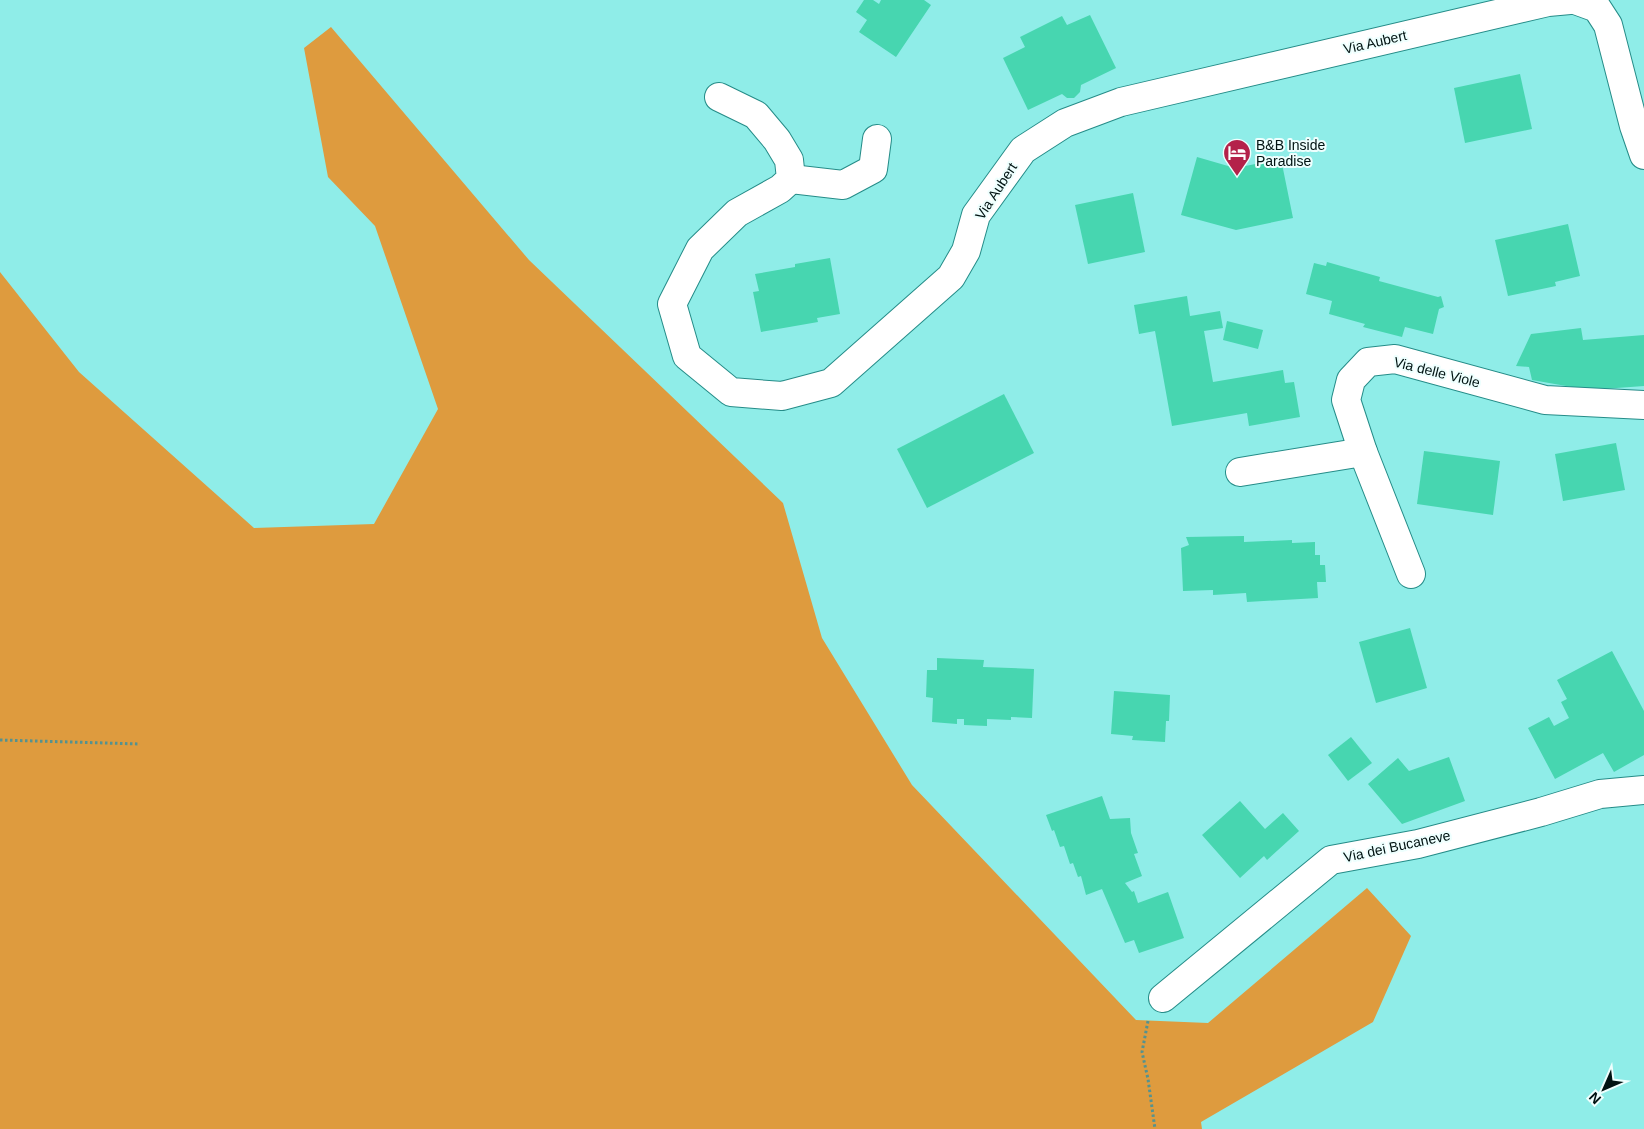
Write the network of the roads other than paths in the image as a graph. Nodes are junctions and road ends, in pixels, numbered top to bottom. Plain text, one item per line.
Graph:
1 (1570, 0) edge
2 (1575, 0) edge
3 (719, 97) dead end
4 (877, 139) dead end
5 (1644, 155) edge
6 (791, 179) junction
7 (1644, 405) edge
8 (1363, 452) junction
9 (1240, 472) dead end
10 (1411, 574) dead end
11 (1644, 790) edge
12 (1163, 998) road end

1 - 6 street, Via Aubert
2 - 5 street
3 - 6 street
4 - 6 street
7 - 8 street, Via delle Viole
8 - 9 street
8 - 10 street, Via delle Viole
11 - 12 street, Via dei Bucaneve

